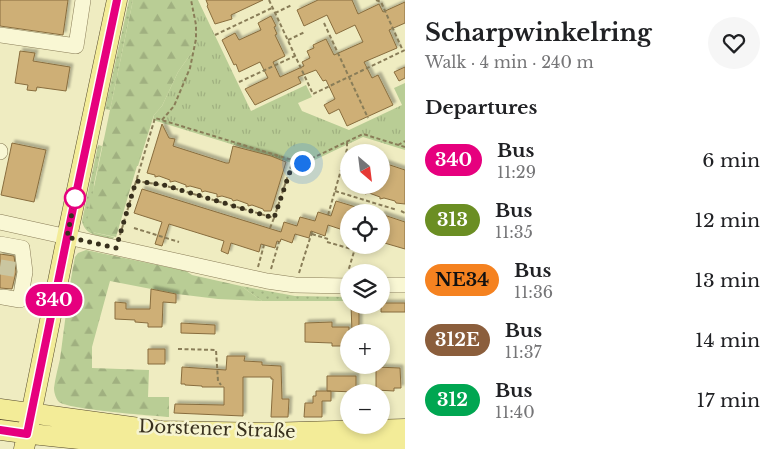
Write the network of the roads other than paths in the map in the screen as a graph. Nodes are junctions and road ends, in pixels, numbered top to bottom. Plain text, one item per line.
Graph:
1 (83, 0) edge
2 (117, 0) edge
3 (0, 35) edge
4 (0, 222) edge
5 (67, 237) junction
6 (0, 244) edge
7 (390, 285) edge
8 (405, 285) edge
9 (340, 286) edge
10 (3, 297) dead end
11 (0, 409) edge
12 (32, 414) junction
13 (0, 430) edge
14 (404, 440) edge
15 (26, 442) edge

1 - 3 street
2 - 5 main road
4 - 5 street
5 - 9 street
5 - 12 main road
6 - 10 street
7 - 8 street
11 - 12 main road, Dorstener Straße
12 - 14 main road, Dorstener Straße
12 - 15 main road
13 - 15 main road, Dorstener Straße
14 - 15 main road, Dorstener Straße

